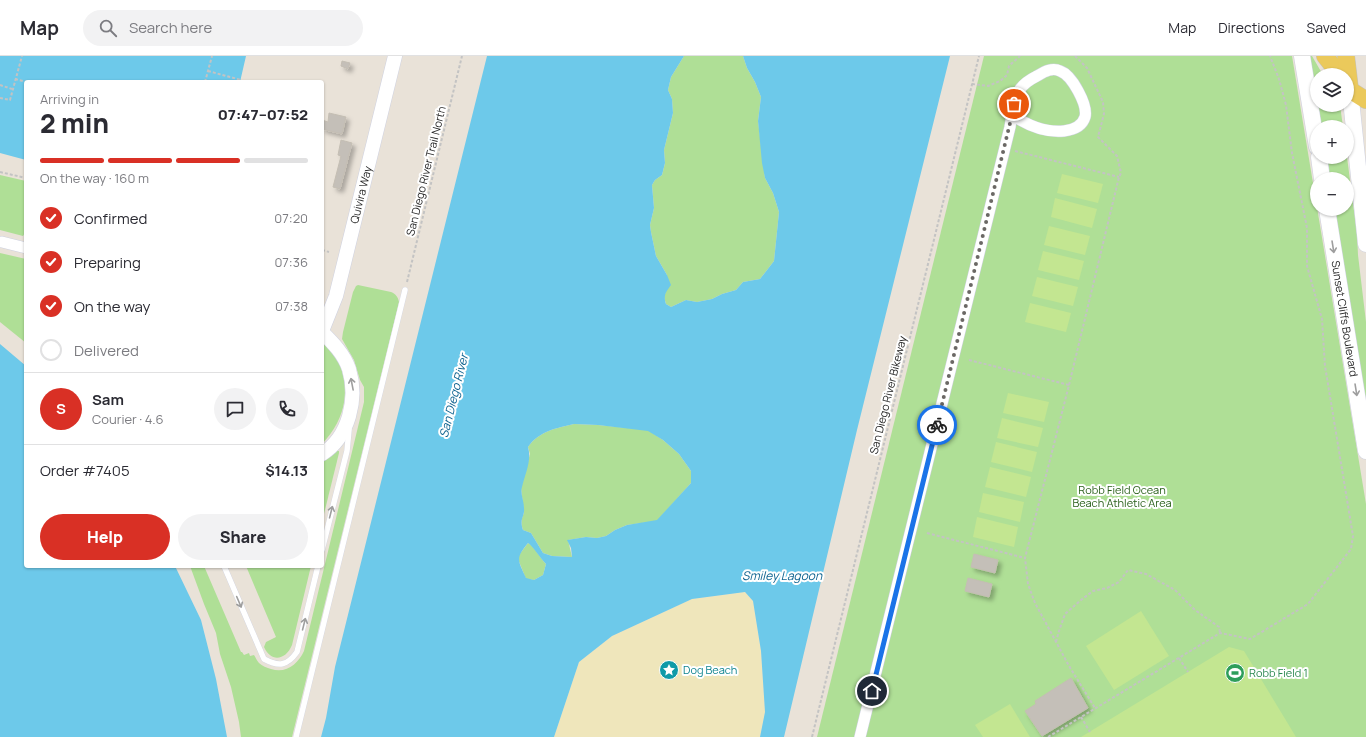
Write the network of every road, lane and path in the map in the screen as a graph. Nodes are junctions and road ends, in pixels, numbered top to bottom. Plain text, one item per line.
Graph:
1 (22, 56) edge
2 (212, 56) edge
3 (395, 56) edge
4 (462, 56) edge
5 (979, 56) edge
6 (1020, 56) edge
7 (1075, 56) edge
8 (1270, 56) edge
9 (1302, 56) edge
10 (1325, 56) edge
11 (1346, 56) edge
12 (1334, 68) edge
13 (1347, 68) edge
14 (208, 71) junction
15 (15, 79) junction
16 (206, 80) edge
17 (241, 80) dead end
18 (24, 81) edge
19 (972, 84) junction
20 (0, 86) edge
21 (13, 89) junction
22 (1354, 92) edge
23 (0, 98) edge
24 (1366, 100) edge
25 (1351, 112) edge
26 (1012, 115) junction
27 (1313, 120) edge
28 (1004, 149) junction
29 (0, 172) edge
30 (1119, 177) junction
31 (24, 178) edge
32 (1328, 216) edge
33 (1, 242) edge
34 (1366, 244) edge
35 (24, 248) edge
36 (324, 251) edge
37 (329, 252) dead end
38 (405, 290) joint
39 (324, 327) edge
40 (324, 334) edge
41 (969, 360) dead end
42 (1069, 385) junction
43 (350, 413) junction
44 (1366, 451) edge
45 (324, 453) edge
46 (927, 533) dead end
47 (324, 542) edge
48 (1025, 558) junction
49 (225, 568) edge
50 (318, 568) edge
51 (1220, 633) junction
52 (1056, 643) junction
53 (1179, 658) junction
54 (1188, 672) dead end
55 (1095, 708) junction
56 (1080, 717) junction
57 (1090, 732) dead end
58 (296, 737) edge
59 (812, 737) edge
60 (860, 737) edge
61 (1048, 737) edge

1 - 15 path
2 - 14 path
3 - 39 street, Quivira Way
4 - 38 path, San Diego River Trail North
5 - 19 path, San Diego River Bikeway
6 - 19 path
7 - 30 path
8 - 51 path
9 - 27 main road
10 - 12 main road
11 - 13 main road
14 - 16 path
14 - 17 path
15 - 18 path
15 - 21 path
19 - 59 path, San Diego River Bikeway
20 - 21 path
21 - 23 path
22 - 24 main road
25 - 34 main road
26 - 26 street
26 - 28 street
28 - 30 path
28 - 60 street
29 - 31 path
30 - 42 path
32 -> 44 main road, Sunset Cliffs Boulevard
33 - 35 street
36 - 37 path
38 - 58 lane
43 -> 40 street
41 - 42 path
42 - 48 path
43 - 45 street
47 -> 43 lane
46 - 48 path
48 - 52 path
49 -> 50 lane
51 - 52 path
51 - 53 path
52 - 55 path
53 - 54 path
53 - 55 path
55 - 56 path
56 - 57 path
56 - 61 path

